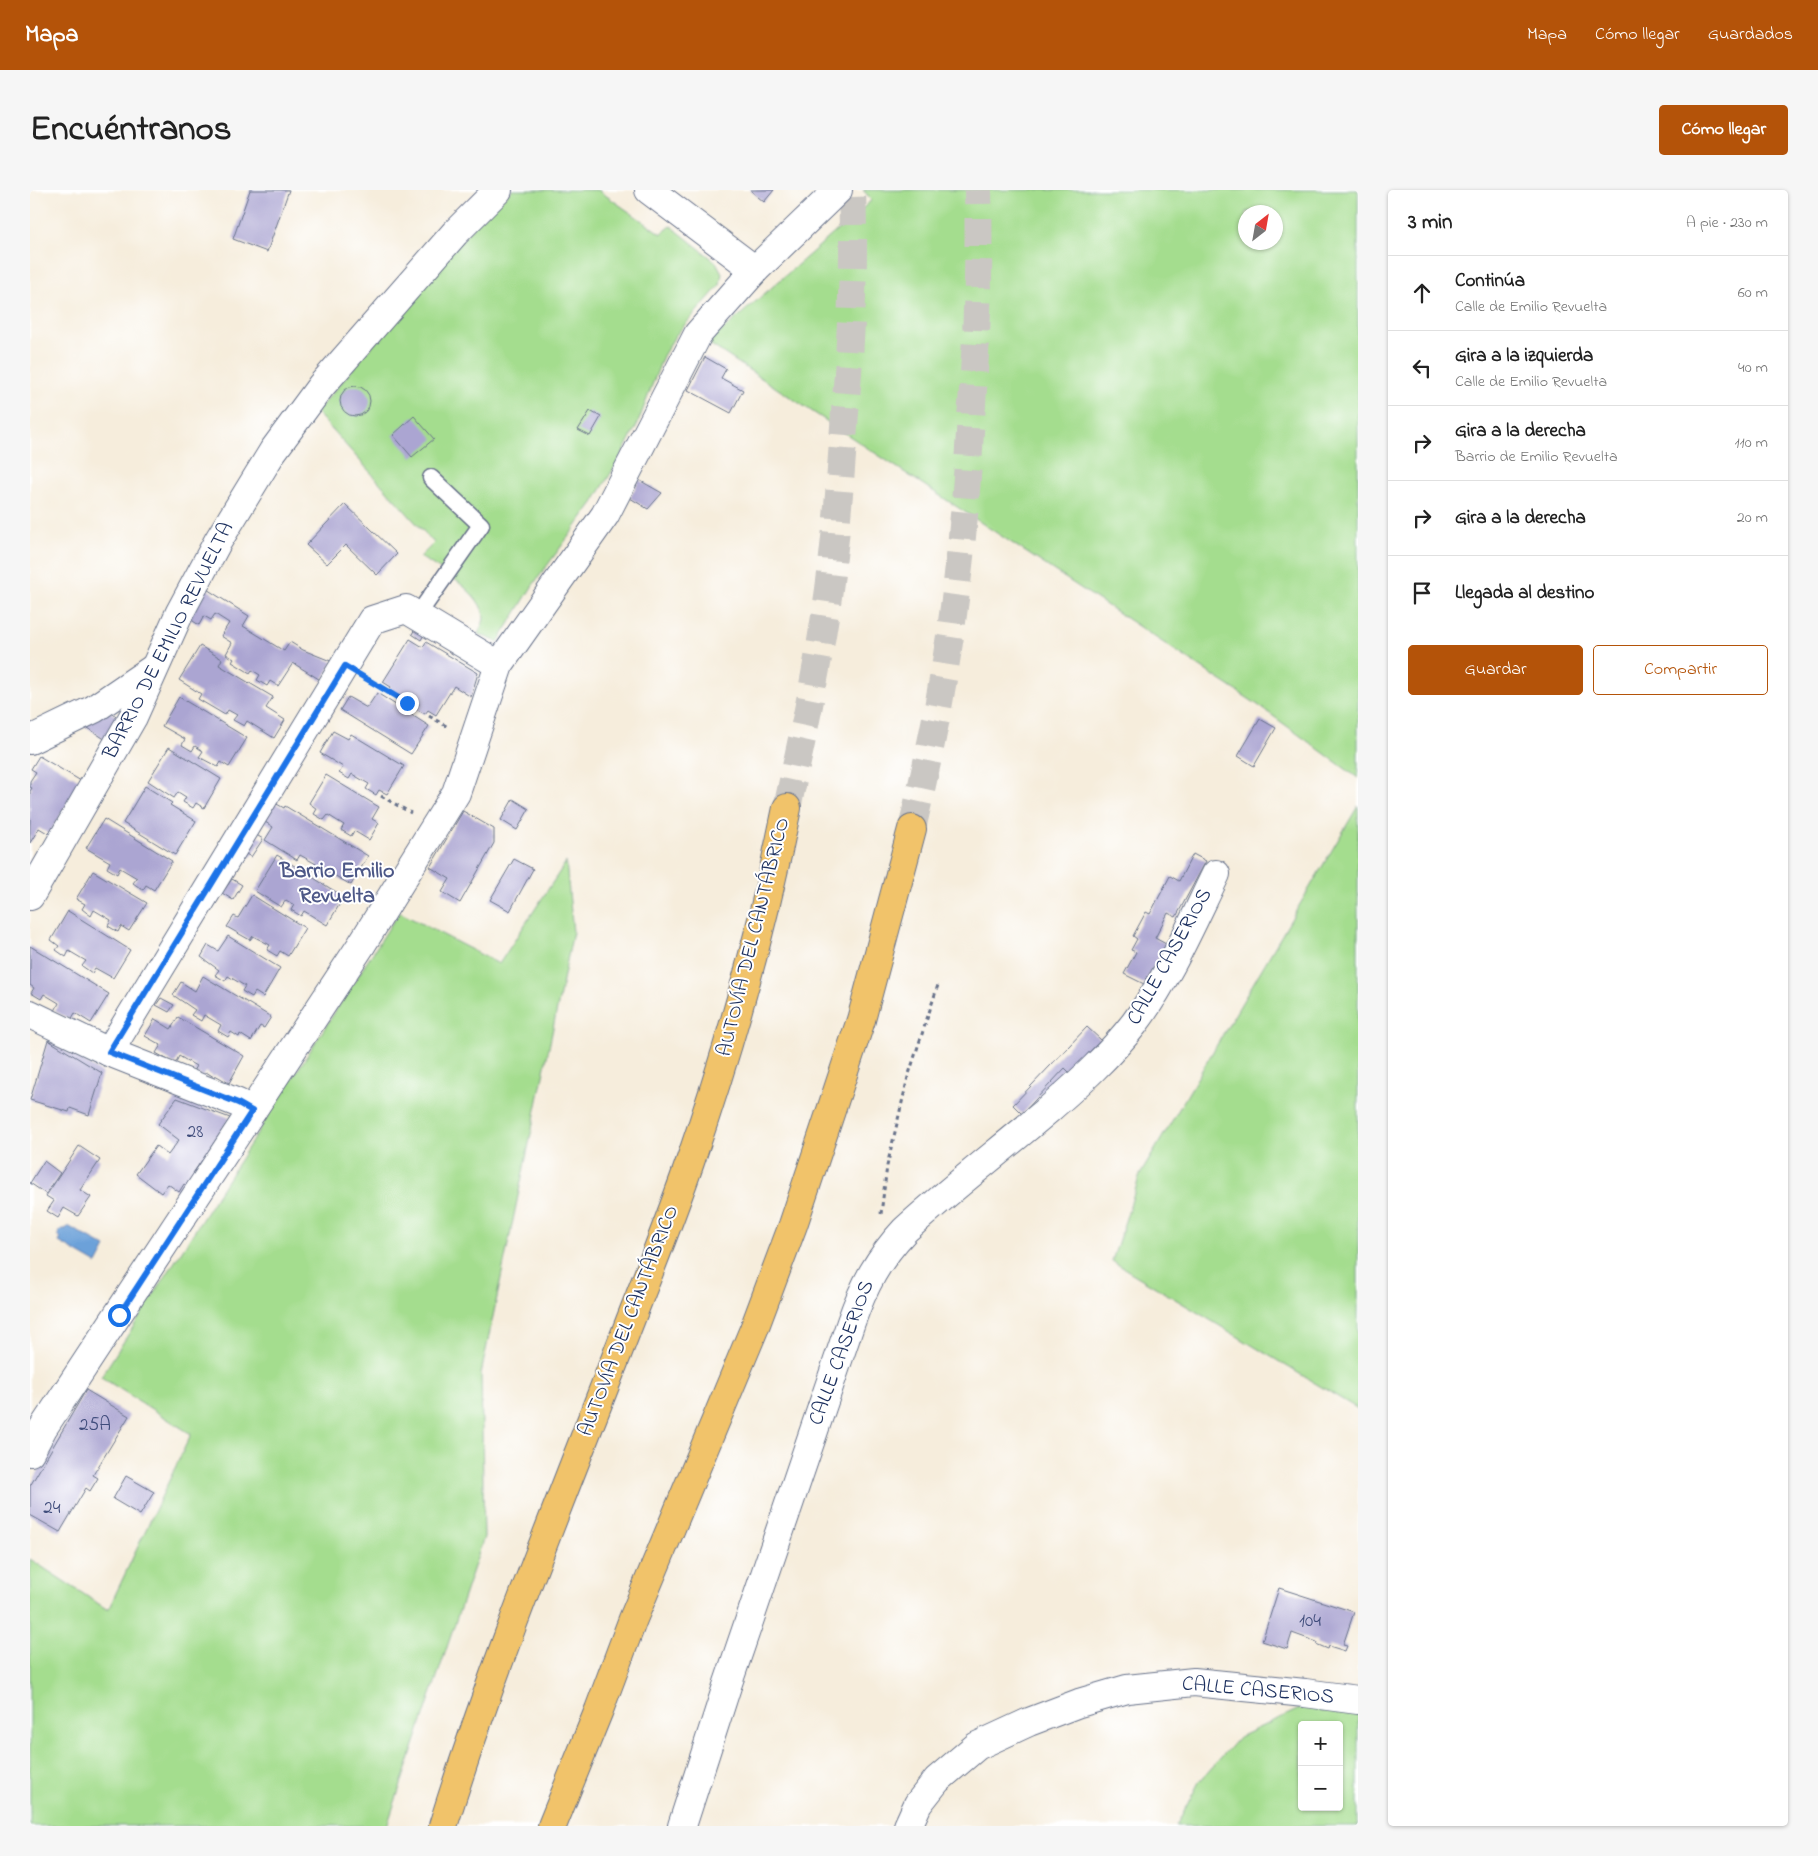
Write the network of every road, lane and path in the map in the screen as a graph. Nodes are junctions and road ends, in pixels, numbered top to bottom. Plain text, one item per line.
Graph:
1 (498, 190) edge
2 (649, 190) edge
3 (838, 190) edge
4 (755, 270) junction
5 (431, 478) dead end
6 (417, 616) junction
7 (498, 665) junction
8 (345, 666) junction
9 (154, 668) junction
10 (407, 703) dead end
11 (30, 740) edge
12 (381, 796) dead end
13 (787, 808) tunnel mouth
14 (435, 827) junction
15 (912, 829) tunnel mouth
16 (1216, 874) dead end
17 (30, 896) edge
18 (938, 985) dead end
19 (30, 1014) edge
20 (109, 1052) junction
21 (252, 1111) junction
22 (881, 1216) dead end
23 (30, 1452) edge
24 (1358, 1700) edge
25 (599, 1710) junction
26 (443, 1826) edge
27 (552, 1826) edge
28 (566, 1826) edge
29 (682, 1826) edge
30 (887, 1826) edge
31 (904, 1826) edge
32 (908, 1826) edge

1 - 9 street, BARRIO DE EMILIO REVUELTA
2 - 4 street
3 - 4 street
4 - 7 street
5 - 6 lane
6 - 7 street
6 - 8 street
7 - 14 street
8 - 10 path
8 - 20 street
9 - 11 street
9 - 17 street, BARRIO DE EMILIO REVUELTA
12 - 14 path
13 - 26 highway, AUTOVÍA DEL CANTÁBRICO
14 - 21 street
15 - 25 highway
16 - 29 street, CALLE CASERIOS
18 - 22 path
19 - 20 street
20 - 21 street
21 - 23 street
24 - 32 street, CALLE CASERIOS
25 - 27 highway
25 - 28 highway
30 - 31 street

